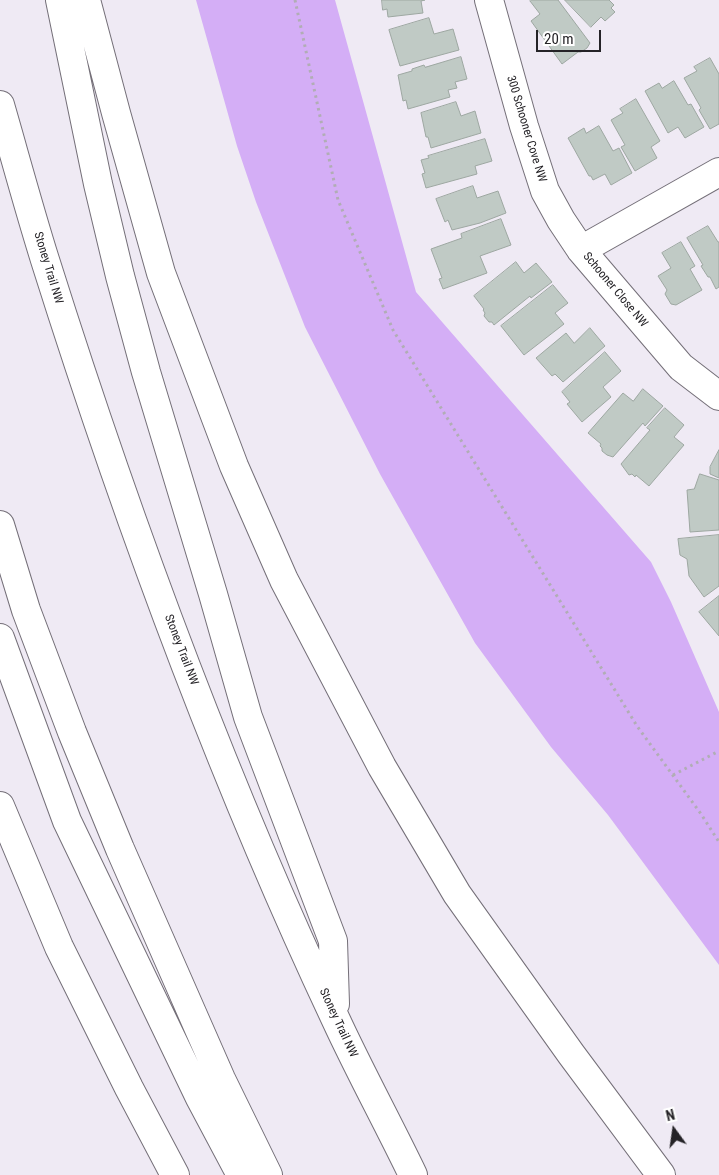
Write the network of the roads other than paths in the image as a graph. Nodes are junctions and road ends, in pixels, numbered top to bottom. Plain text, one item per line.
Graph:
1 (60, 0) edge
2 (86, 0) edge
3 (489, 0) edge
4 (0, 105) edge
5 (719, 172) edge
6 (581, 250) junction
7 (719, 396) edge
8 (0, 525) edge
9 (0, 638) edge
10 (0, 806) edge
11 (336, 1021) junction
12 (176, 1175) edge
13 (241, 1175) edge
14 (268, 1175) edge
15 (413, 1175) edge
16 (661, 1175) edge

1 - 11 main road
2 - 16 main road
3 - 6 main road, 300 Schooner Cove NW
4 - 11 main road, Stoney Trail NW
5 - 6 main road, Schooner Close NW
6 - 7 main road, Schooner Close NW
8 - 14 main road
9 - 13 main road
10 - 12 main road
11 - 15 main road, Stoney Trail NW

